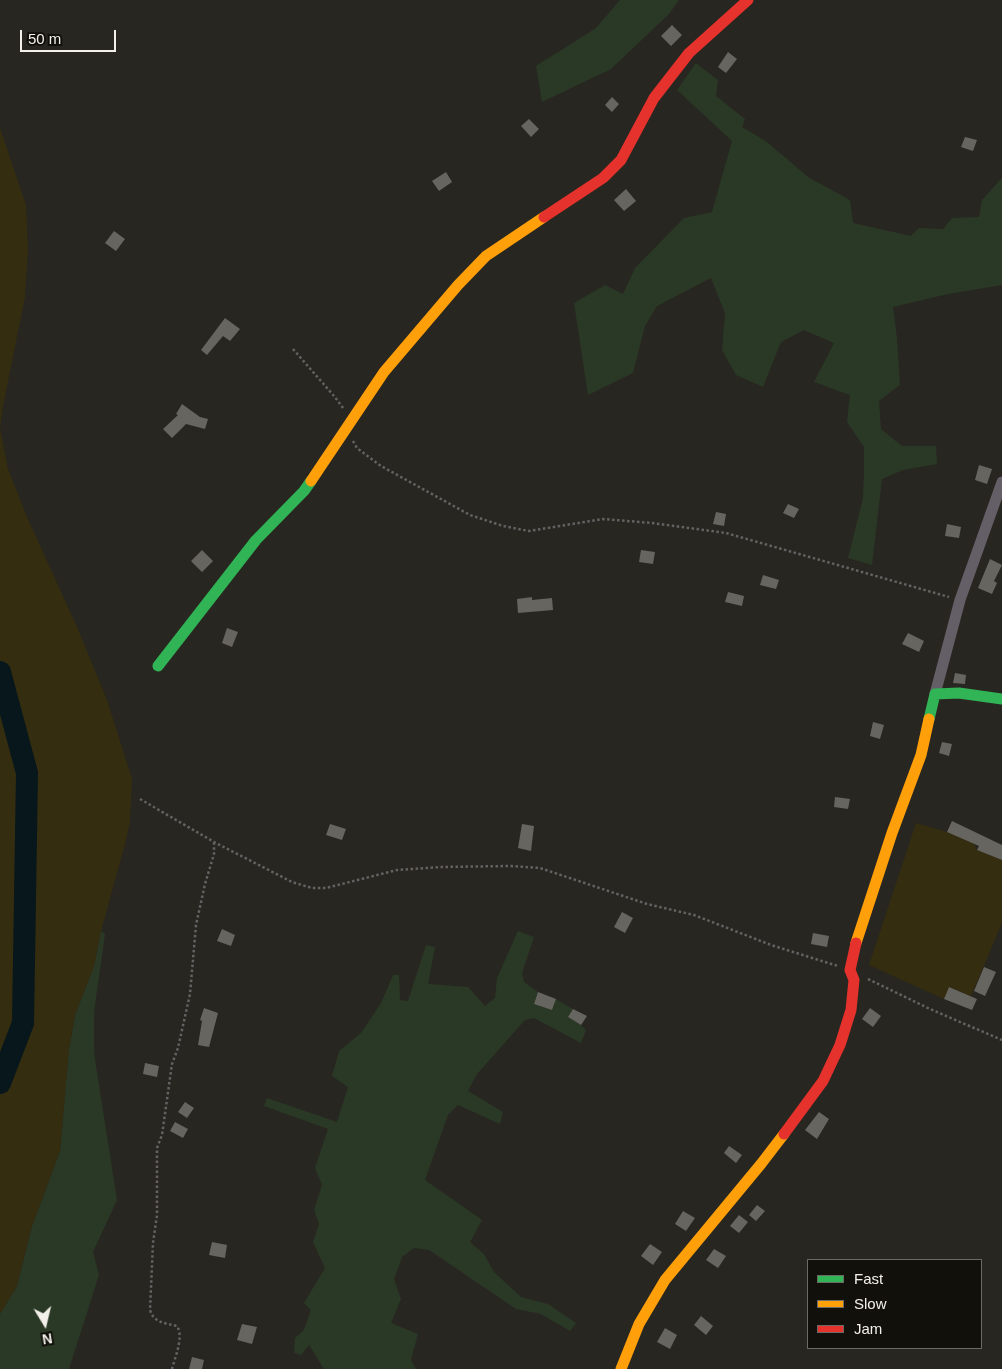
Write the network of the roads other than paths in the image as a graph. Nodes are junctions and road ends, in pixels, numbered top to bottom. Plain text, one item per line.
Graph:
1 (748, 0) edge
2 (1002, 482) edge
3 (158, 666) dead end
4 (935, 694) junction
5 (1002, 699) edge
6 (621, 1369) edge

1 - 3 street
2 - 4 street
4 - 5 street
4 - 6 street

